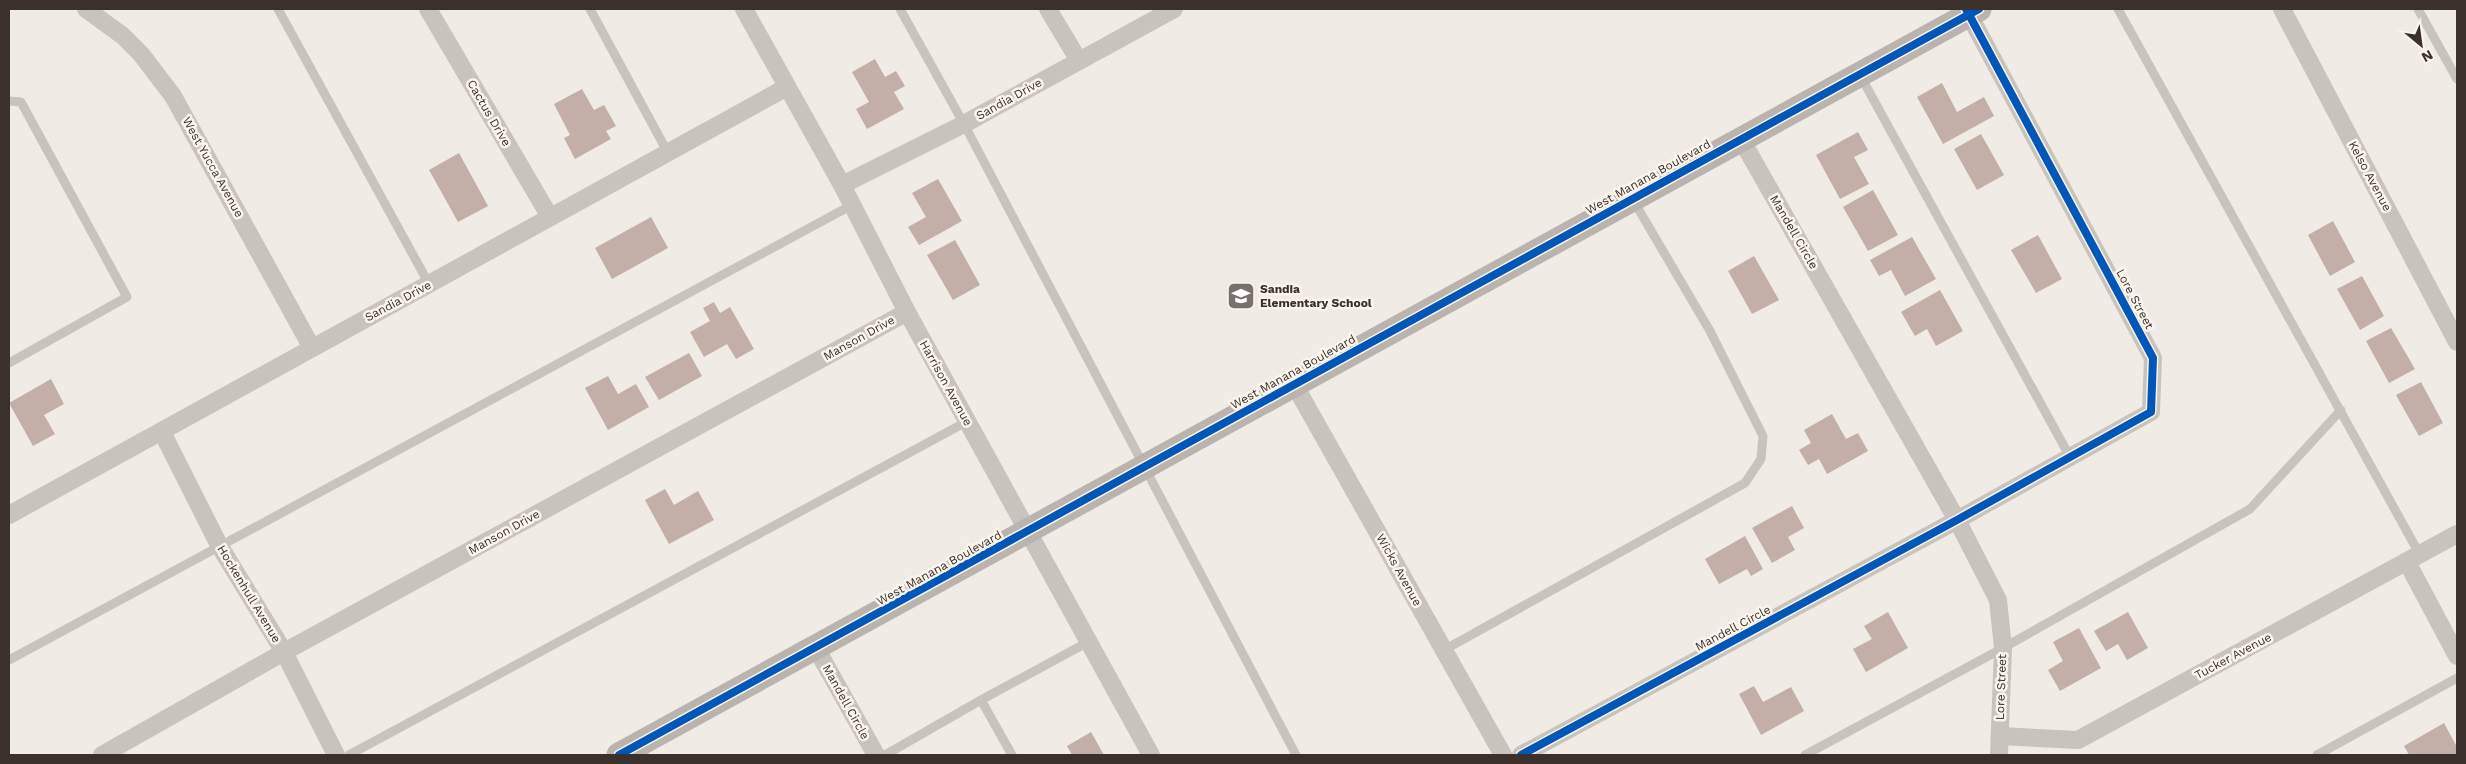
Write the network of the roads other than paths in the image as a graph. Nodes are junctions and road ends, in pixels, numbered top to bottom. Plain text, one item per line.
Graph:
1 (86, 9) edge
2 (278, 9) edge
3 (428, 9) edge
4 (590, 9) edge
5 (744, 9) edge
6 (900, 9) edge
7 (1048, 9) edge
8 (1174, 9) edge
9 (2118, 9) edge
10 (2282, 9) edge
11 (2418, 9) edge
12 (1971, 11) edge
13 (1078, 62) junction
14 (1860, 74) junction
15 (2457, 79) edge
16 (787, 87) junction
17 (9, 101) edge
18 (964, 124) junction
19 (1741, 139) junction
20 (668, 153) junction
21 (842, 185) junction
22 (1633, 199) junction
23 (852, 205) junction
24 (550, 217) junction
25 (429, 284) junction
26 (907, 312) junction
27 (2457, 342) edge
28 (312, 348) junction
29 (9, 362) edge
30 (1294, 384) junction
31 (2340, 410) junction
32 (968, 421) junction
33 (162, 432) junction
34 (2070, 457) junction
35 (1144, 467) junction
36 (9, 515) edge
37 (1957, 520) junction
38 (1028, 531) junction
39 (2457, 534) edge
40 (219, 545) junction
41 (2413, 559) junction
42 (1088, 642) junction
43 (816, 648) junction
44 (2003, 648) junction
45 (1444, 650) junction
46 (284, 652) junction
47 (2457, 656) edge
48 (9, 660) edge
49 (2457, 678) edge
50 (981, 700) junction
51 (2000, 736) junction
52 (102, 755) edge
53 (336, 755) edge
54 (349, 755) edge
55 (619, 755) edge
56 (876, 755) edge
57 (885, 755) edge
58 (1012, 755) edge
59 (1151, 755) edge
60 (1296, 755) edge
61 (1502, 755) edge
62 (1521, 755) edge
63 (1805, 755) edge
64 (1999, 755) edge
65 (2316, 755) edge

1 - 28 street, West Yucca Avenue
2 - 25 lane
3 - 24 street, Cactus Drive
4 - 20 lane
5 - 16 street, Harrison Avenue
6 - 18 lane
7 - 13 street
8 - 13 street, Sandia Drive
9 - 31 lane
10 - 27 street, Kelso Avenue
11 - 15 lane
12 - 14 street, West Manana Boulevard
12 - 34 street, Lore Street
13 - 18 street, Sandia Drive
14 - 19 street, West Manana Boulevard
14 - 34 lane
16 - 20 street, Sandia Drive
16 - 21 street, Harrison Avenue
17 - 29 lane
18 - 21 street, Sandia Drive
18 - 35 lane
19 - 22 street, West Manana Boulevard
19 - 37 street, Mandell Circle
20 - 24 street, Sandia Drive
21 - 23 street, Harrison Avenue
22 - 30 street, West Manana Boulevard
22 - 45 lane
23 - 26 street, Harrison Avenue
23 - 40 lane
24 - 25 street, Sandia Drive
25 - 28 street, Sandia Drive
26 - 32 street, Harrison Avenue
26 - 46 street, Manson Drive
28 - 33 street, Sandia Drive
30 - 35 street, West Manana Boulevard
30 - 45 street, Wicks Avenue
31 - 41 lane
31 - 44 lane
32 - 38 street, Harrison Avenue
32 - 54 lane
33 - 36 street, Sandia Drive
33 - 40 street, Hockenhull Avenue
34 - 37 street, Lore Street
35 - 38 street, West Manana Boulevard
35 - 60 lane
37 - 44 street, Lore Street
37 - 62 street, Mandell Circle
38 - 42 street, Harrison Avenue
38 - 43 street, West Manana Boulevard
39 - 41 street, Tucker Avenue
40 - 46 street, Hockenhull Avenue
40 - 48 lane
41 - 47 street
41 - 51 street, Tucker Avenue
42 - 50 lane
42 - 59 street, Harrison Avenue
43 - 55 street, West Manana Boulevard
43 - 56 street, Mandell Circle
44 - 51 street, Lore Street
44 - 63 lane
45 - 61 street, Wicks Avenue
46 - 52 street, Manson Drive
46 - 53 street, Hockenhull Avenue
49 - 65 lane
50 - 57 lane
50 - 58 lane
51 - 64 street, Lore Street

